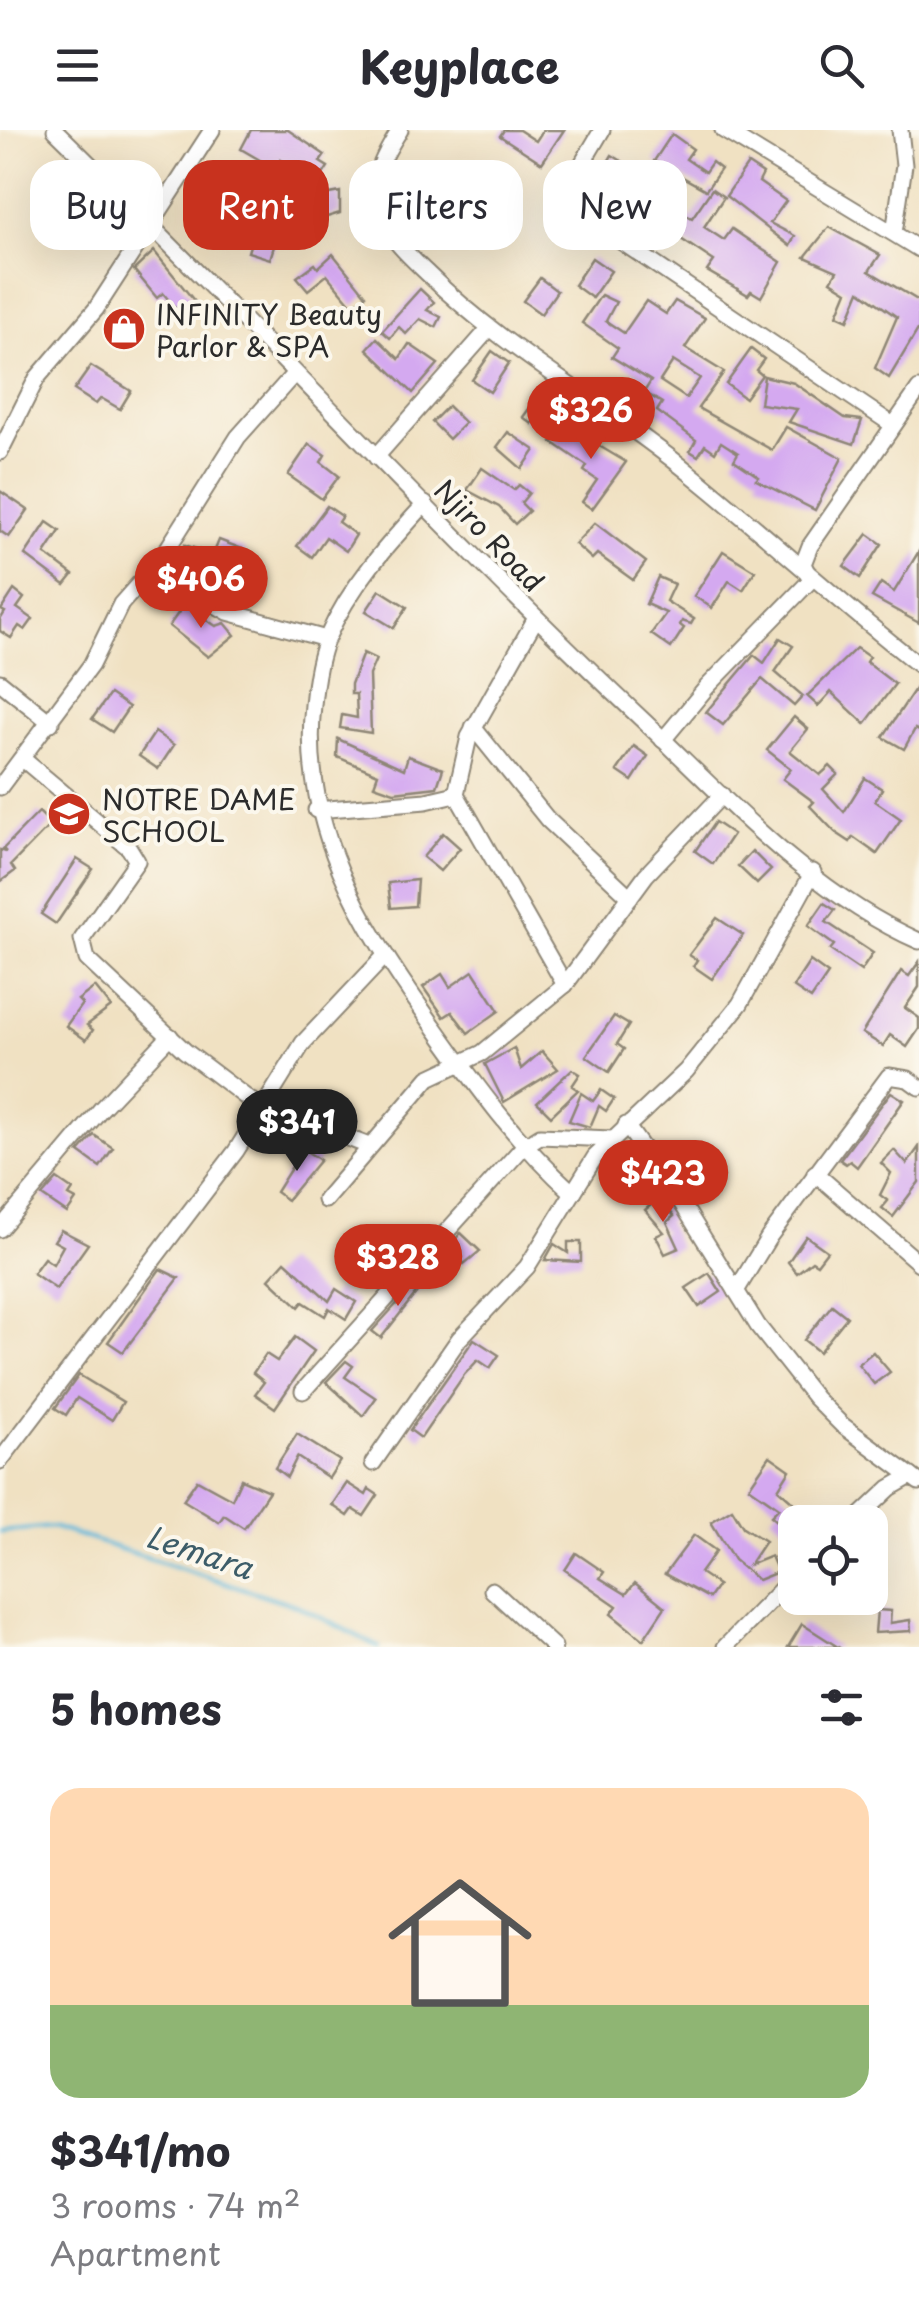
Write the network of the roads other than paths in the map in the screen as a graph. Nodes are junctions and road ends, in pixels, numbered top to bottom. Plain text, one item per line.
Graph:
1 (55, 130) edge
2 (212, 130) edge
3 (400, 130) edge
4 (602, 130) edge
5 (722, 130) edge
6 (900, 130) edge
7 (86, 160) edge
8 (163, 207) edge
9 (894, 233) junction
10 (163, 235) edge
11 (135, 250) edge
12 (919, 250) edge
13 (488, 330) junction
14 (295, 373) junction
15 (919, 388) edge
16 (894, 425) junction
17 (0, 452) edge
18 (376, 457) junction
19 (425, 504) junction
20 (153, 570) junction
21 (811, 580) junction
22 (536, 618) junction
23 (326, 639) junction
24 (919, 665) edge
25 (0, 682) edge
26 (51, 723) junction
27 (473, 728) junction
28 (663, 740) junction
29 (24, 760) junction
30 (0, 788) edge
31 (456, 794) junction
32 (722, 795) junction
33 (316, 810) junction
34 (812, 872) junction
35 (630, 896) junction
36 (919, 941) edge
37 (384, 957) junction
38 (566, 985) junction
39 (170, 1036) junction
40 (458, 1060) junction
41 (919, 1087) edge
42 (264, 1106) junction
43 (626, 1125) junction
44 (611, 1139) junction
45 (369, 1146) junction
46 (524, 1146) junction
47 (815, 1173) junction
48 (572, 1192) junction
49 (325, 1200) dead end
50 (0, 1229) edge
51 (919, 1263) edge
52 (736, 1291) junction
53 (303, 1390) dead end
54 (0, 1461) edge
55 (374, 1463) dead end
56 (915, 1479) edge
57 (872, 1505) edge
58 (492, 1590) dead end
59 (778, 1593) edge
60 (554, 1647) edge
61 (726, 1647) edge

1 - 7 street, Njiro Road
2 - 8 street
3 - 13 street
4 - 16 street
5 - 9 street
6 - 9 street
9 - 12 street
10 - 14 street, Njiro Road
11 - 17 street
13 - 18 street
13 - 21 street
14 - 18 street, Njiro Road
14 - 20 street
15 - 16 street
16 - 21 street
18 - 19 street, Njiro Road
19 - 22 street, Njiro Road
19 - 23 street
20 - 23 street
20 - 26 street
21 - 24 street
21 - 28 street
22 - 27 street
22 - 28 street, Njiro Road
23 - 33 street
25 - 26 street
26 - 29 street
27 - 31 street
27 - 35 street
28 - 32 street, Njiro Road
29 - 30 street
29 - 39 street
31 - 33 street
31 - 38 street
32 - 34 street, Njiro Road
32 - 35 street
33 - 37 street
34 - 36 street, Njiro Road
34 - 43 street
35 - 38 street
37 - 40 street
37 - 42 street
38 - 40 street
39 - 42 street
39 - 50 street
40 - 45 street
40 - 46 street
41 - 47 street
42 - 45 street
42 - 54 street
43 - 44 street
43 - 52 street
44 - 46 street
44 - 48 street
45 - 49 street
46 - 48 street
46 - 53 street
47 - 51 street
47 - 52 street
48 - 55 street
52 - 56 street
56 - 57 street
58 - 60 street
59 - 61 street

